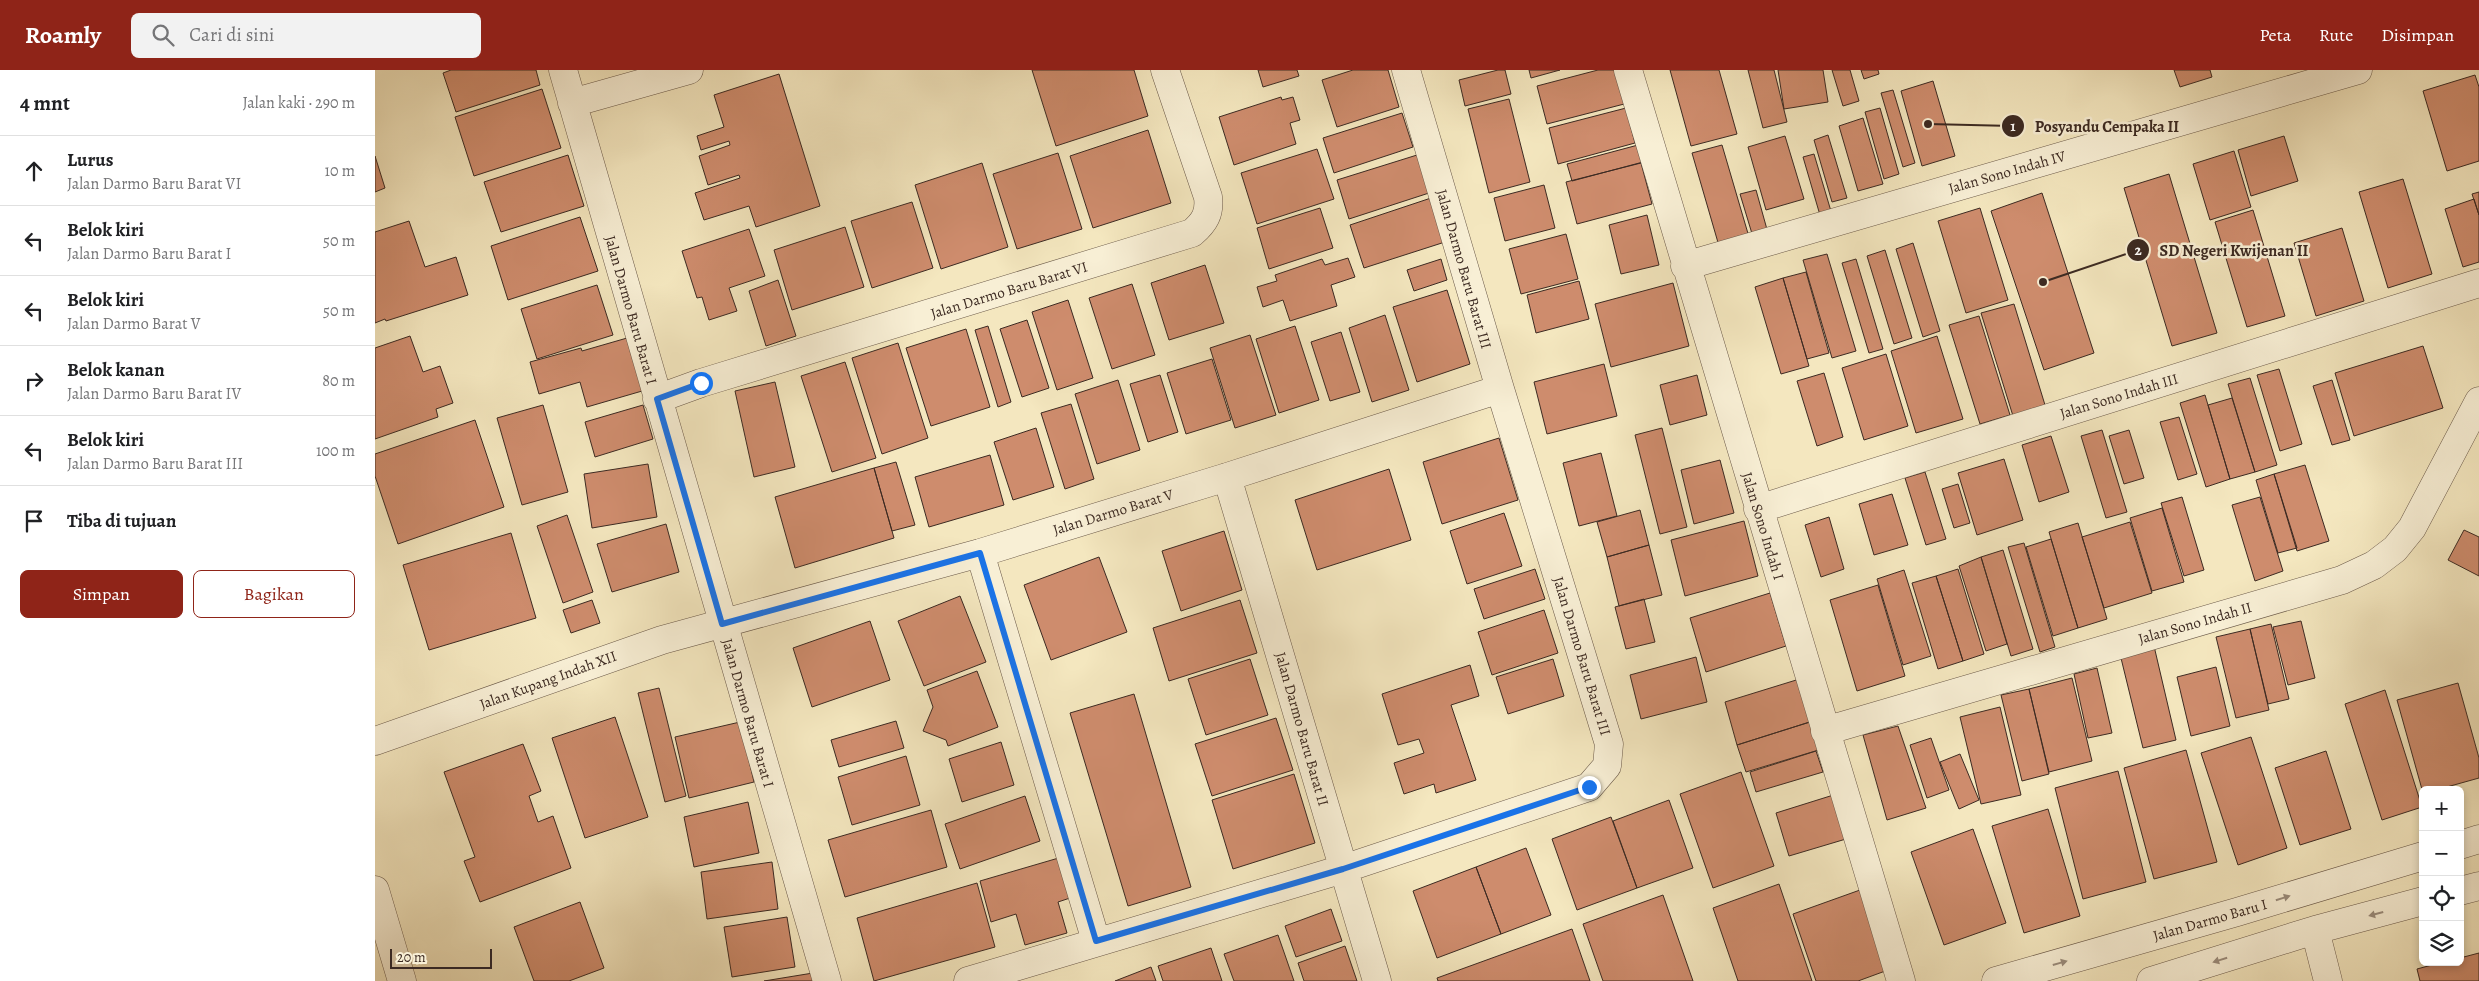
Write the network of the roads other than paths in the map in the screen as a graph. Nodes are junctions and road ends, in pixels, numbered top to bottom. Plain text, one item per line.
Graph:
1 (563, 70) edge
2 (689, 70) edge
3 (1165, 70) edge
4 (1406, 70) edge
5 (1627, 70) edge
6 (2358, 70) edge
7 (572, 103) junction
8 (1685, 266) junction
9 (2479, 283) edge
10 (1500, 389) junction
11 (657, 399) junction
12 (2479, 401) edge
13 (1227, 477) junction
14 (1758, 509) junction
15 (980, 553) junction
16 (722, 624) junction
17 (1825, 731) junction
18 (375, 742) edge
19 (2479, 839) edge
20 (2464, 844) edge
21 (2419, 857) edge
22 (1343, 869) junction
23 (2479, 886) edge
24 (375, 890) edge
25 (2464, 890) edge
26 (2419, 902) edge
27 (2315, 930) junction
28 (1096, 941) junction
29 (402, 981) edge
30 (827, 981) edge
31 (968, 981) edge
32 (1377, 981) edge
33 (1901, 981) edge
34 (1996, 981) edge
35 (2151, 981) edge
36 (2328, 981) edge

1 - 7 street, Jalan Darmo Baru Barat I
2 - 7 street
3 - 11 street, Jalan Darmo Baru Barat VI
4 - 10 street, Jalan Darmo Baru Barat III
5 - 8 street, Jalan Sono Indah I
6 - 8 street, Jalan Sono Indah IV
7 - 11 street, Jalan Darmo Baru Barat I
8 - 14 street, Jalan Sono Indah I
9 - 14 street, Jalan Sono Indah III
10 - 13 street, Jalan Darmo Barat V
10 - 22 street, Jalan Darmo Baru Barat III
11 - 16 street, Jalan Darmo Baru Barat I
12 - 17 street, Jalan Sono Indah II
13 - 15 street, Jalan Darmo Barat V
13 - 22 street, Jalan Darmo Baru Barat II
14 - 17 street, Jalan Sono Indah I
15 - 16 street, Jalan Darmo Barat V
15 - 28 street
16 - 18 street, Jalan Kupang Indah XII
16 - 30 street, Jalan Darmo Baru Barat I
17 - 33 street, Jalan Sono Indah I
19 - 20 street
34 -> 21 street, Jalan Darmo Baru I
22 - 28 street, Jalan Darmo Baru Barat III
22 - 32 street, Jalan Darmo Baru Barat II
23 - 25 street
24 - 29 street
26 -> 27 street
27 -> 35 street
27 - 36 street
28 - 31 street, Jalan Darmo Baru Barat III

